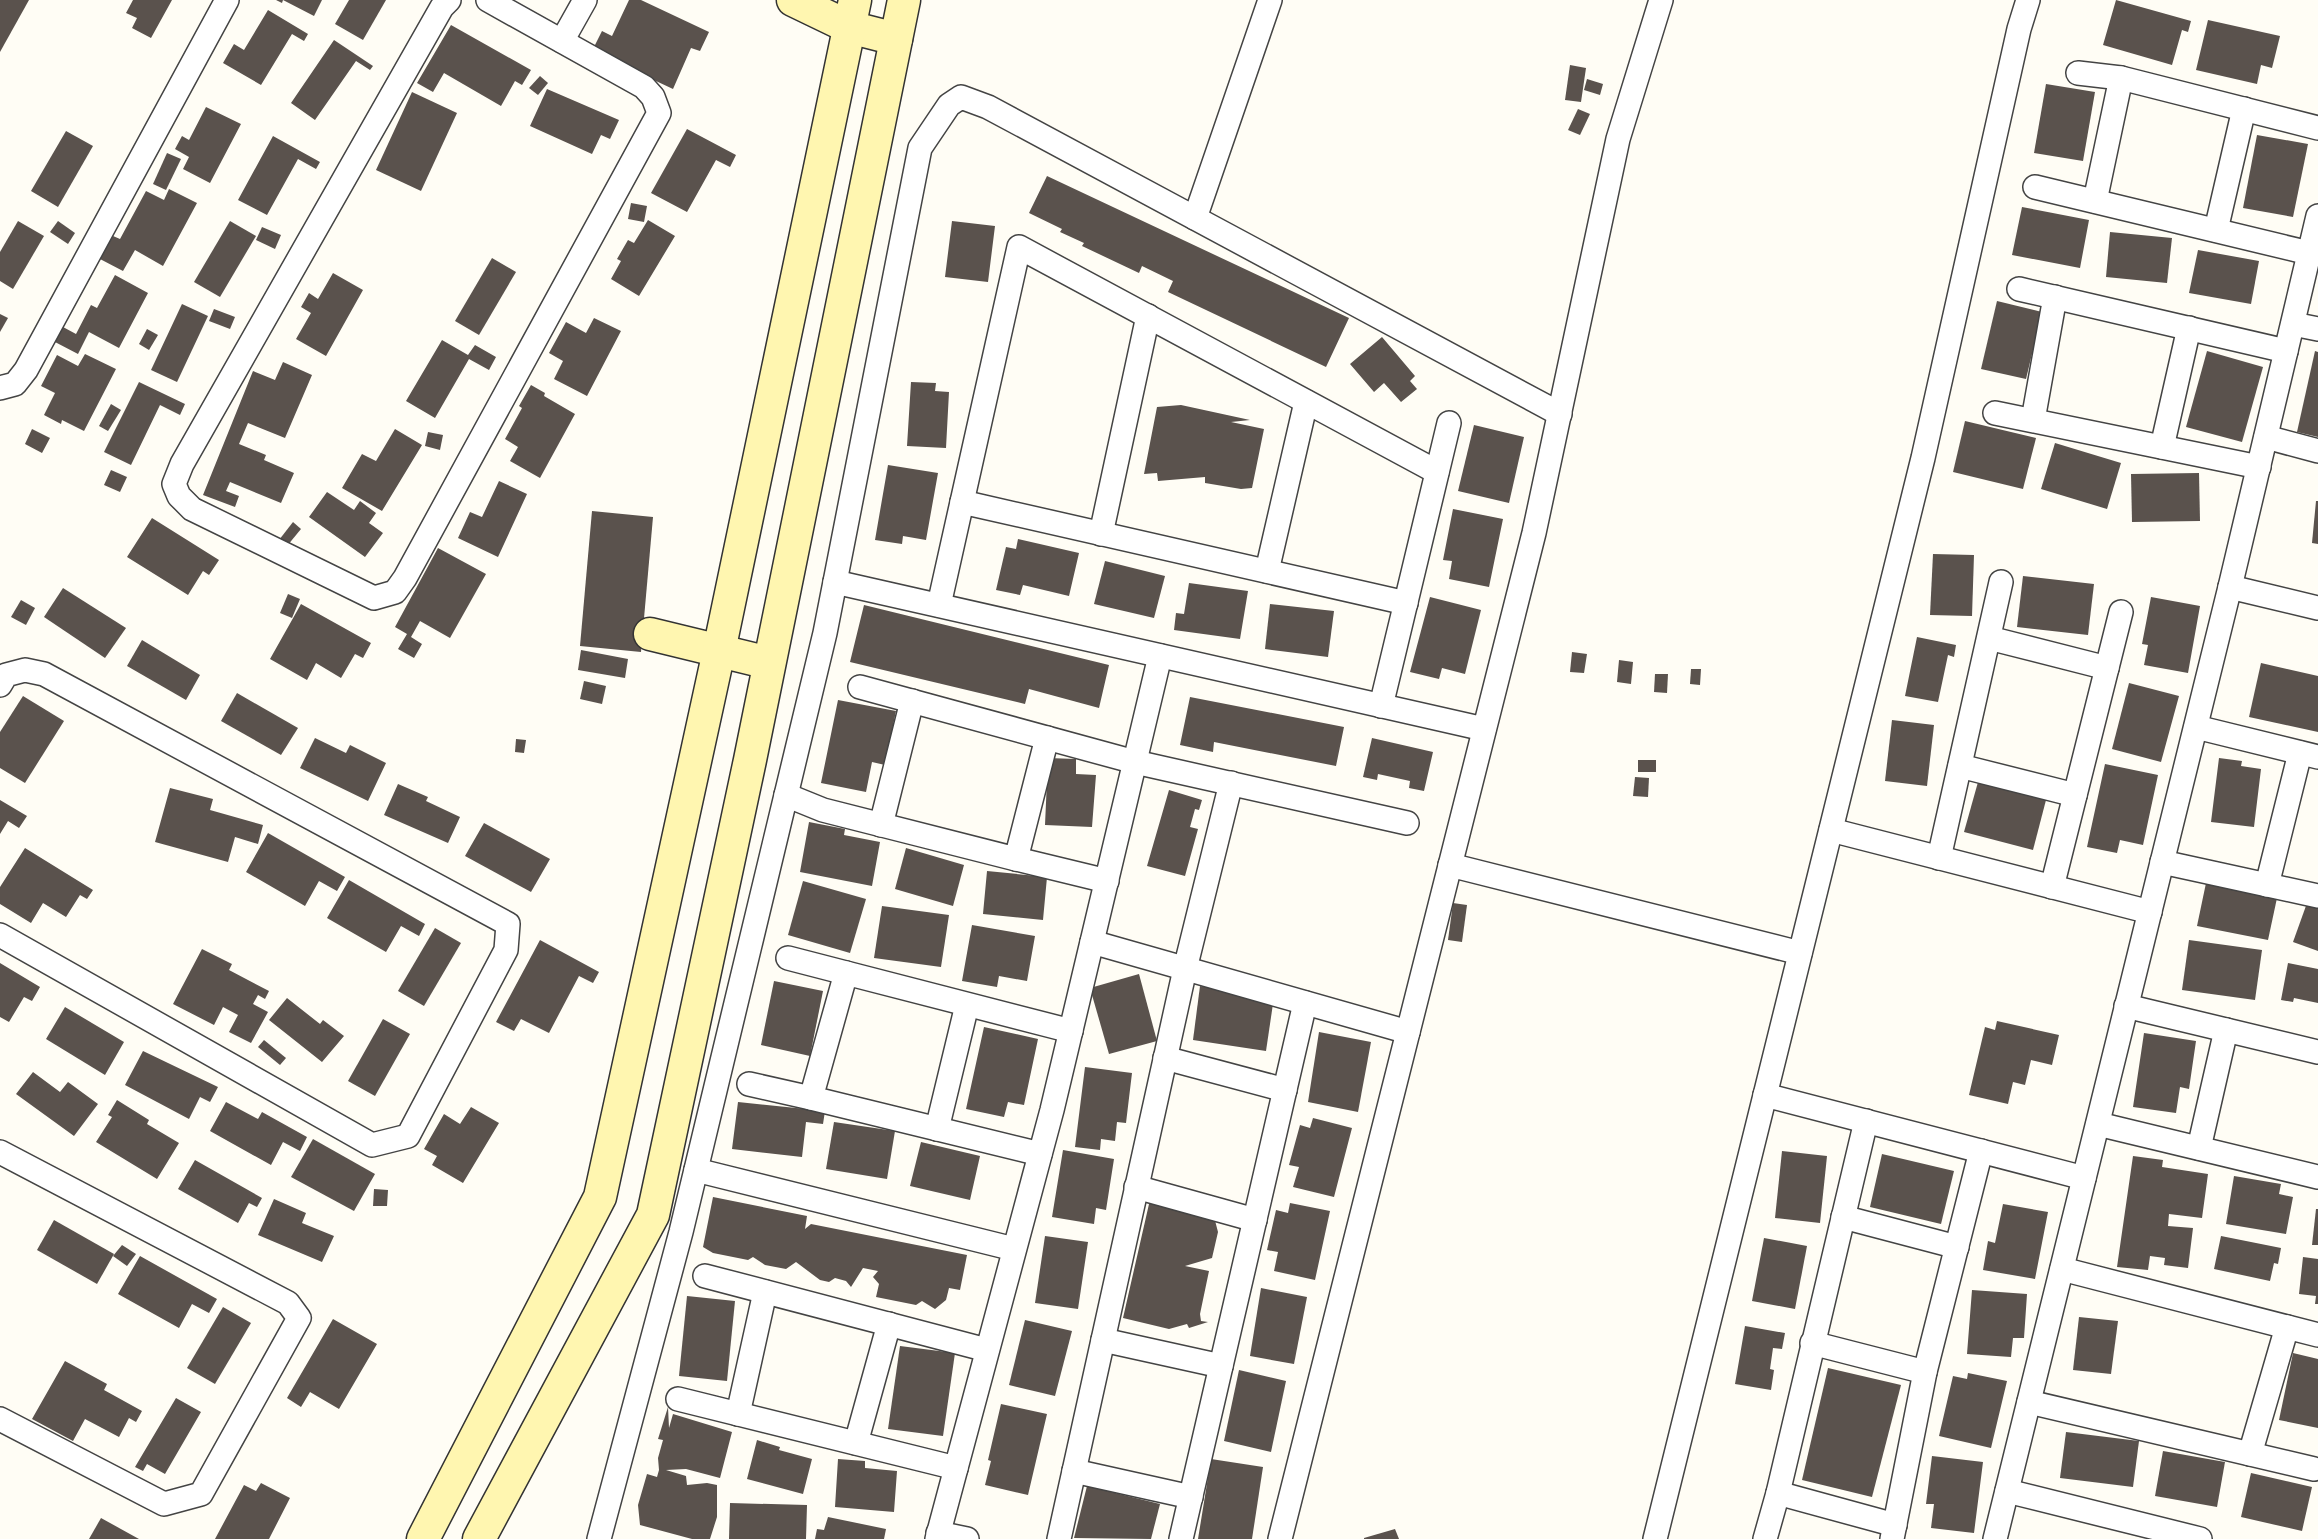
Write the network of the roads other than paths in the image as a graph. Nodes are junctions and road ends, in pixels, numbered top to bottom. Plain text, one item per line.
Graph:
1 (227, 0) edge
2 (449, 0) edge
3 (488, 0) edge
4 (585, 0) edge
5 (793, 0) edge
6 (904, 0) edge
7 (1270, 0) edge
8 (1661, 0) edge
9 (2028, 0) edge
10 (852, 14) edge
11 (896, 39) junction
12 (562, 41) junction
13 (2078, 73) dead end
14 (2121, 78) junction
15 (2244, 109) junction
16 (2318, 128) edge
17 (2035, 187) dead end
18 (2095, 201) junction
19 (2318, 216) edge
20 (1195, 219) junction
21 (2216, 230) junction
22 (2309, 253) junction
23 (2019, 289) dead end
24 (2055, 297) junction
25 (1147, 316) junction
26 (2293, 324) junction
27 (2189, 328) junction
28 (2318, 329) edge
29 (2286, 351) junction
30 (0, 388) edge
31 (1306, 402) junction
32 (1995, 413) dead end
33 (1560, 414) junction
34 (2034, 420) junction
35 (1448, 423) dead end
36 (2266, 437) junction
37 (2162, 447) junction
38 (2318, 452) edge
39 (2259, 467) junction
40 (1437, 472) junction
41 (962, 502) junction
42 (1101, 534) junction
43 (1267, 571) junction
44 (835, 582) junction
45 (2001, 582) dead end
46 (2230, 587) junction
47 (1406, 603) junction
48 (939, 606) junction
49 (2318, 608) edge
50 (2121, 612) dead end
51 (650, 634) dead end
52 (1989, 638) junction
53 (719, 651) junction
54 (1160, 656) junction
55 (769, 663) junction
56 (2107, 668) junction
57 (0, 685) edge
58 (860, 687) dead end
59 (912, 701) junction
60 (1381, 706) junction
61 (2196, 726) junction
62 (1484, 729) junction
63 (1047, 738) junction
64 (2309, 755) edge
65 (1135, 762) junction
66 (1959, 766) junction
67 (1231, 783) junction
68 (786, 794) junction
69 (2076, 794) junction
70 (1407, 822) dead end
71 (881, 825) junction
72 (1831, 830) junction
73 (1938, 858) junction
74 (1016, 859) junction
75 (2162, 862) junction
76 (1450, 866) junction
77 (1109, 871) junction
78 (2267, 885) junction
79 (2052, 887) junction
80 (2318, 896) edge
81 (2150, 912) junction
82 (0, 935) edge
83 (1092, 942) junction
84 (1800, 953) junction
85 (788, 958) dead end
86 (1185, 969) junction
87 (846, 973) junction
88 (1305, 1003) junction
89 (967, 1004) junction
90 (2126, 1006) junction
91 (2226, 1030) junction
92 (1071, 1031) junction
93 (1408, 1032) junction
94 (2318, 1052) edge
95 (1165, 1058) junction
96 (749, 1084) dead end
97 (1285, 1090) junction
98 (1765, 1095) junction
99 (811, 1098) junction
100 (1866, 1121) junction
101 (2098, 1124) junction
102 (937, 1129) junction
103 (2199, 1149) junction
104 (1981, 1151) junction
105 (0, 1152) edge
106 (1040, 1154) junction
107 (696, 1170) junction
108 (2318, 1177) edge
109 (2084, 1178) junction
110 (1136, 1187) junction
111 (1843, 1217) junction
112 (1255, 1220) junction
113 (1957, 1247) junction
114 (1014, 1249) junction
115 (2062, 1269) junction
116 (705, 1276) dead end
117 (765, 1292) junction
118 (889, 1324) junction
119 (2287, 1327) junction
120 (2318, 1335) edge
121 (1102, 1340) junction
122 (1812, 1343) junction
123 (987, 1350) junction
124 (1221, 1366) junction
125 (1926, 1372) junction
126 (678, 1399) dead end
127 (2029, 1402) junction
128 (738, 1414) junction
129 (0, 1419) edge
130 (856, 1443) junction
131 (2249, 1454) junction
132 (956, 1468) junction
133 (2314, 1469) dead end
134 (1074, 1471) junction
135 (2007, 1491) junction
136 (1778, 1493) junction
137 (1191, 1497) junction
138 (1893, 1532) edge
139 (938, 1536) edge
140 (423, 1539) edge
141 (479, 1539) edge
142 (600, 1539) edge
143 (967, 1539) edge
144 (1059, 1539) edge
145 (1181, 1539) edge
146 (1280, 1539) edge
147 (1655, 1539) edge
148 (1765, 1539) edge
149 (1995, 1539) edge
150 (2200, 1539) edge

1 - 30 street
2 - 12 street
3 - 12 street
4 - 12 street
5 - 10 street
6 - 11 street
7 - 20 street
8 - 33 street
9 - 72 street
10 - 11 street
10 - 53 street
11 - 55 street
13 - 14 street
14 - 15 street
14 - 18 street
15 - 16 street
15 - 21 street
17 - 18 street
18 - 21 street
19 - 22 street
20 - 33 street
20 - 44 street
21 - 22 street
22 - 26 street
23 - 24 street
24 - 27 street
24 - 34 street
25 - 31 street
25 - 41 street
25 - 42 street
26 - 28 street
26 - 29 street
27 - 29 street
27 - 37 street
29 - 36 street
31 - 40 street
31 - 43 street
32 - 34 street
33 - 62 street
34 - 37 street
35 - 40 street
36 - 38 street
36 - 39 street
37 - 39 street
39 - 46 street
40 - 47 street
41 - 42 street
41 - 48 street
42 - 43 street
43 - 47 street
44 - 48 street
44 - 68 street
45 - 52 street
46 - 49 street
46 - 61 street
47 - 60 street
48 - 54 street
50 - 56 street
51 - 53 street
52 - 56 street
52 - 66 street
53 - 55 street
53 - 140 street
54 - 60 street
54 - 65 street
55 - 141 street
56 - 69 street
57 - 82 street
58 - 59 street
59 - 63 street
59 - 71 street
60 - 62 street
61 - 64 street
61 - 75 street
62 - 76 street
63 - 65 street
63 - 74 street
64 - 78 street
65 - 67 street
65 - 77 street
66 - 69 street
66 - 73 street
67 - 70 street
67 - 86 street
68 - 71 street
68 - 107 street
69 - 79 street
71 - 74 street
72 - 73 street
72 - 84 street
73 - 79 street
74 - 77 street
75 - 78 street
75 - 81 street
76 - 84 street
76 - 93 street
77 - 83 street
78 - 80 street
79 - 81 street
81 - 90 street
83 - 86 street
83 - 92 street
84 - 98 street
85 - 87 street
86 - 88 street
86 - 95 street
87 - 89 street
87 - 99 street
88 - 93 street
88 - 97 street
89 - 92 street
89 - 102 street
90 - 91 street
90 - 101 street
91 - 94 street
91 - 103 street
92 - 106 street
93 - 146 street
95 - 97 street
95 - 110 street
96 - 99 street
97 - 112 street
98 - 100 street
98 - 147 street
99 - 102 street
100 - 104 street
100 - 111 street
101 - 103 street
101 - 109 street
102 - 106 street
103 - 108 street
104 - 109 street
104 - 113 street
105 - 129 street
106 - 114 street
107 - 114 street
107 - 142 street
109 - 115 street
110 - 112 street
110 - 121 street
111 - 113 street
111 - 122 street
112 - 124 street
113 - 125 street
114 - 123 street
115 - 119 street
115 - 127 street
116 - 117 street
117 - 118 street
117 - 128 street
118 - 123 street
118 - 130 street
119 - 120 street
119 - 131 street
121 - 124 street
121 - 134 street
122 - 125 street
122 - 136 street
123 - 132 street
124 - 137 street
125 - 138 street
126 - 128 street
127 - 131 street
127 - 135 street
128 - 130 street
130 - 132 street
131 - 133 street
132 - 139 street
134 - 137 street
134 - 144 street
135 - 149 street
135 - 150 street
136 - 138 street
136 - 148 street
137 - 145 street
139 - 143 street

